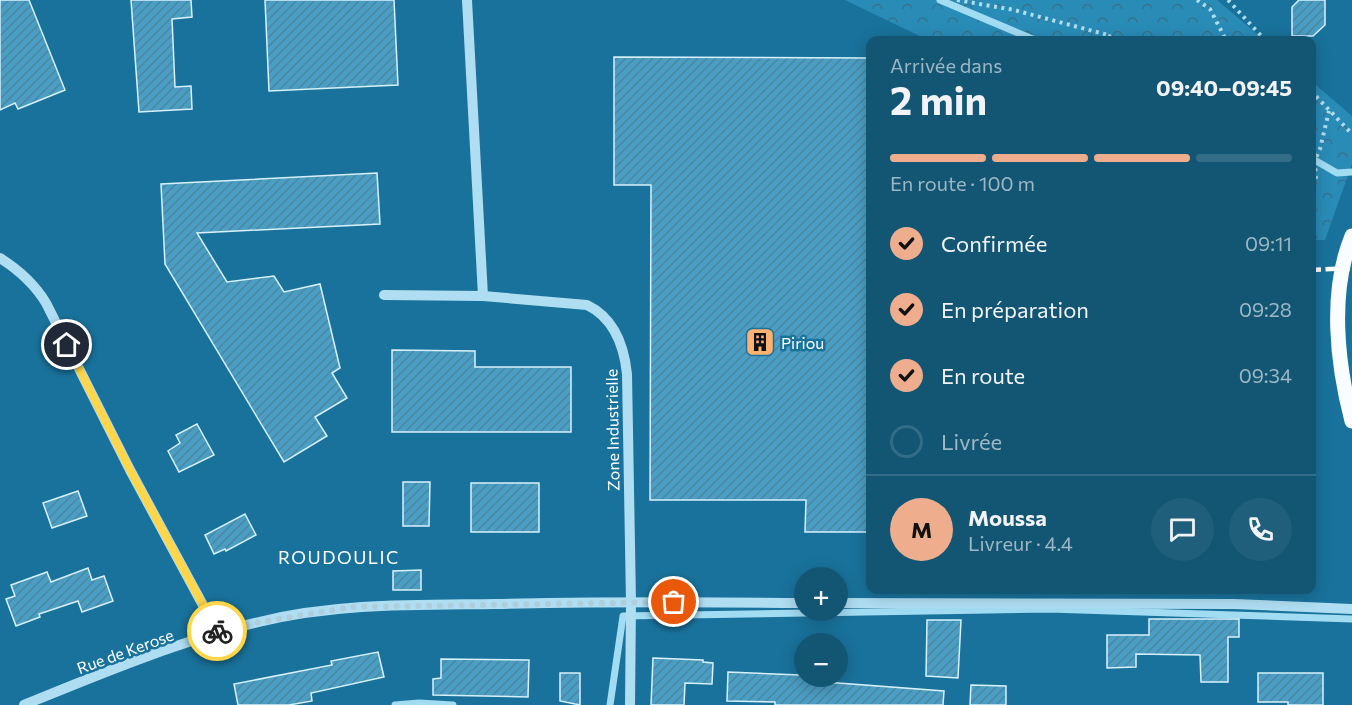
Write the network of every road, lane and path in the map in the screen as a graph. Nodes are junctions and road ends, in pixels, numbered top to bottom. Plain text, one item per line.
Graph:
1 (467, 0) edge
2 (957, 0) edge
3 (1197, 0) edge
4 (1228, 0) edge
5 (1102, 36) edge
6 (1224, 36) edge
7 (1261, 36) edge
8 (1316, 97) edge
9 (1329, 111) junction
10 (1352, 134) edge
11 (1316, 158) edge
12 (1352, 236) edge
13 (0, 258) edge
14 (384, 295) dead end
15 (483, 296) junction
16 (1348, 392) edge
17 (1352, 421) edge
18 (631, 602) junction
19 (794, 603) edge
20 (848, 603) edge
21 (1352, 609) edge
22 (218, 633) junction
23 (24, 705) edge
24 (630, 705) edge

1 - 15 street
2 - 5 path
3 - 6 path
4 - 7 path
8 - 9 path
9 - 10 path
9 - 11 path
12 - 16 main road
13 - 22 street
14 - 15 street, Zone Industrielle
15 - 18 street, Zone Industrielle
16 - 17 main road
18 - 19 street, Rue de Kerose
18 - 22 street, Rue de Kerose
18 - 24 street
20 - 21 street
22 - 23 street, Rue de Kerose

